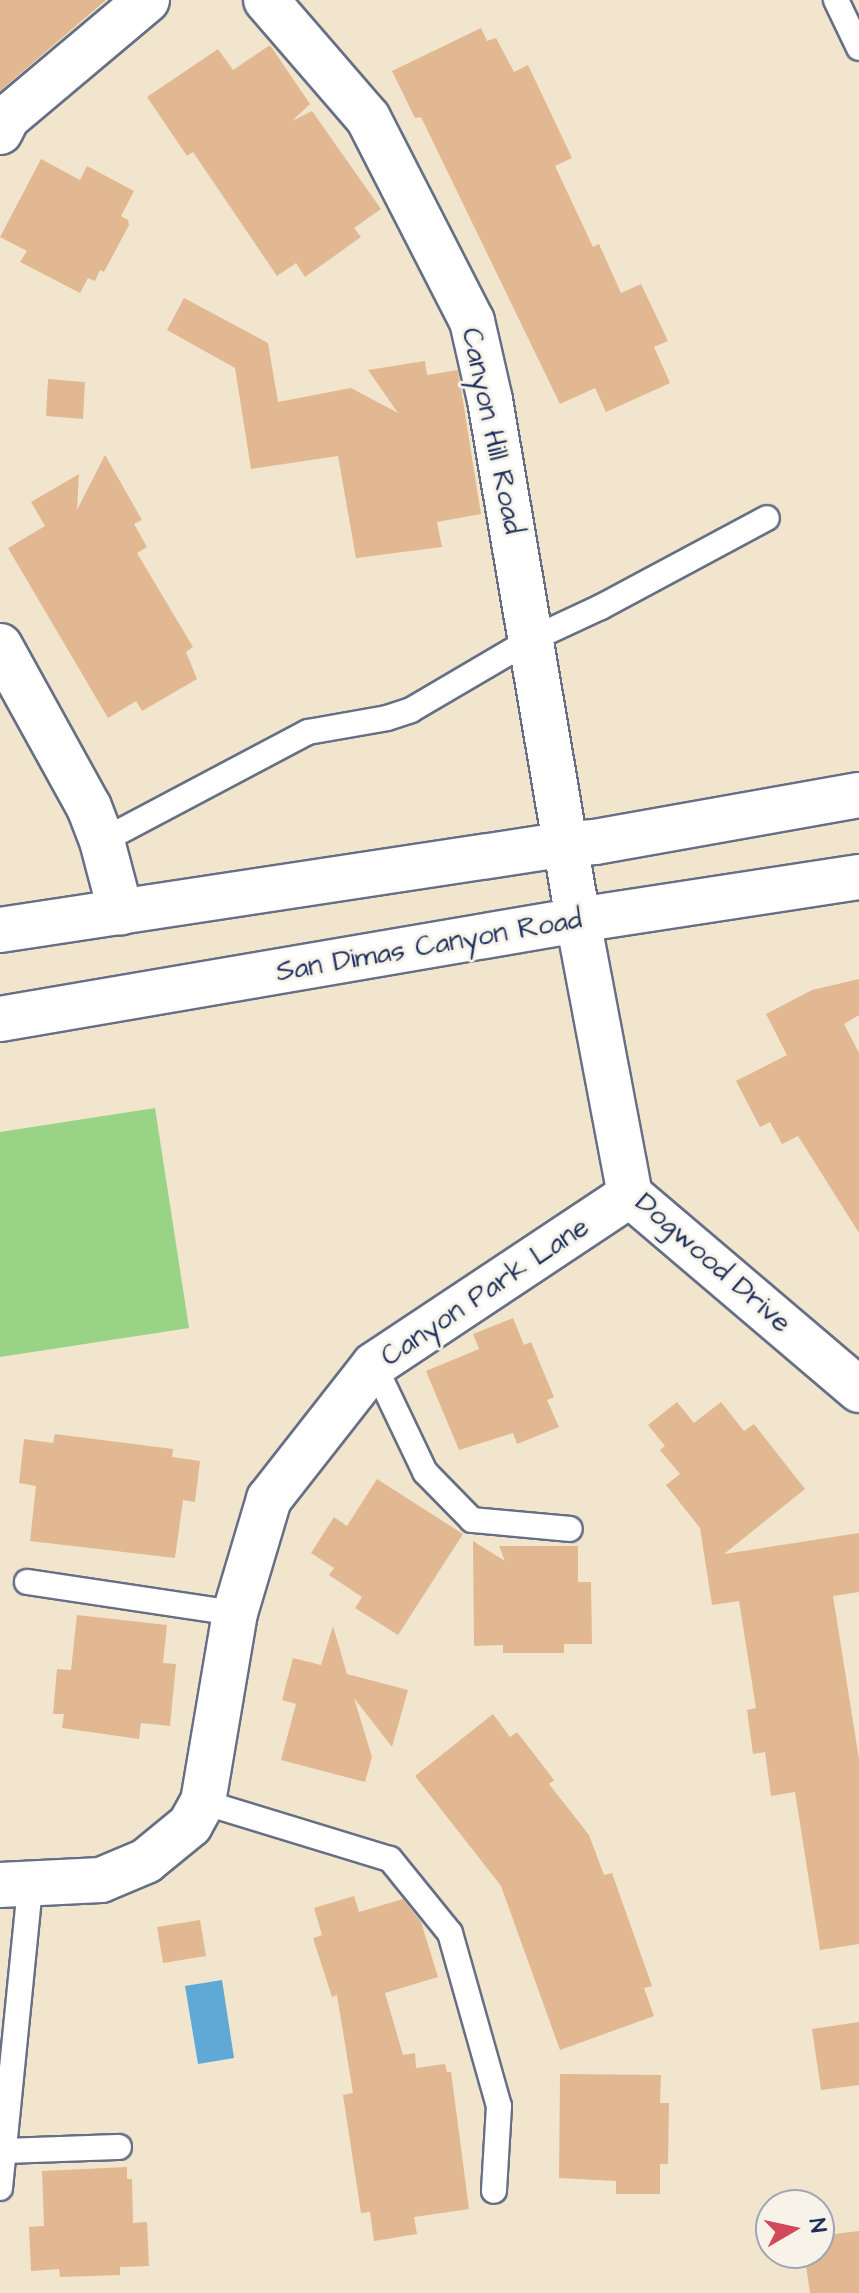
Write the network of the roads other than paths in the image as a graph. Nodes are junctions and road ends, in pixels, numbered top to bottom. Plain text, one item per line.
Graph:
1 (147, 0) edge
2 (266, 0) edge
3 (836, 0) edge
4 (859, 48) edge
5 (0, 132) edge
6 (767, 518) dead end
7 (532, 639) junction
8 (0, 646) edge
9 (859, 795) edge
10 (102, 841) junction
11 (567, 844) junction
12 (859, 877) edge
13 (121, 913) junction
14 (578, 920) junction
15 (0, 930) edge
16 (0, 1019) edge
17 (630, 1195) junction
18 (374, 1365) junction
19 (859, 1390) edge
20 (570, 1529) dead end
21 (27, 1582) dead end
22 (235, 1613) junction
23 (203, 1802) junction
24 (15, 1885) edge
25 (119, 2147) dead end
26 (4, 2151) junction
27 (0, 2188) edge
28 (494, 2191) dead end

1 - 5 street
2 - 7 street, Canyon Hill Road
3 - 4 lane
6 - 7 lane
7 - 10 lane
7 - 11 street, Canyon Hill Road
8 - 10 street
9 - 11 street
10 - 13 street
11 - 13 street
11 - 14 street, Canyon Hill Road
12 - 14 street, San Dimas Canyon Road
13 - 15 street
14 - 16 street, San Dimas Canyon Road
14 - 17 street, Dogwood Drive
17 - 18 street, Canyon Park Lane
17 - 19 street, Dogwood Drive
18 - 20 lane
18 - 22 street, Canyon Park Lane
21 - 22 lane
22 - 23 street, Canyon Park Lane
23 - 24 street, Canyon Park Lane
23 - 28 lane
24 - 26 lane
25 - 26 lane
26 - 27 lane

